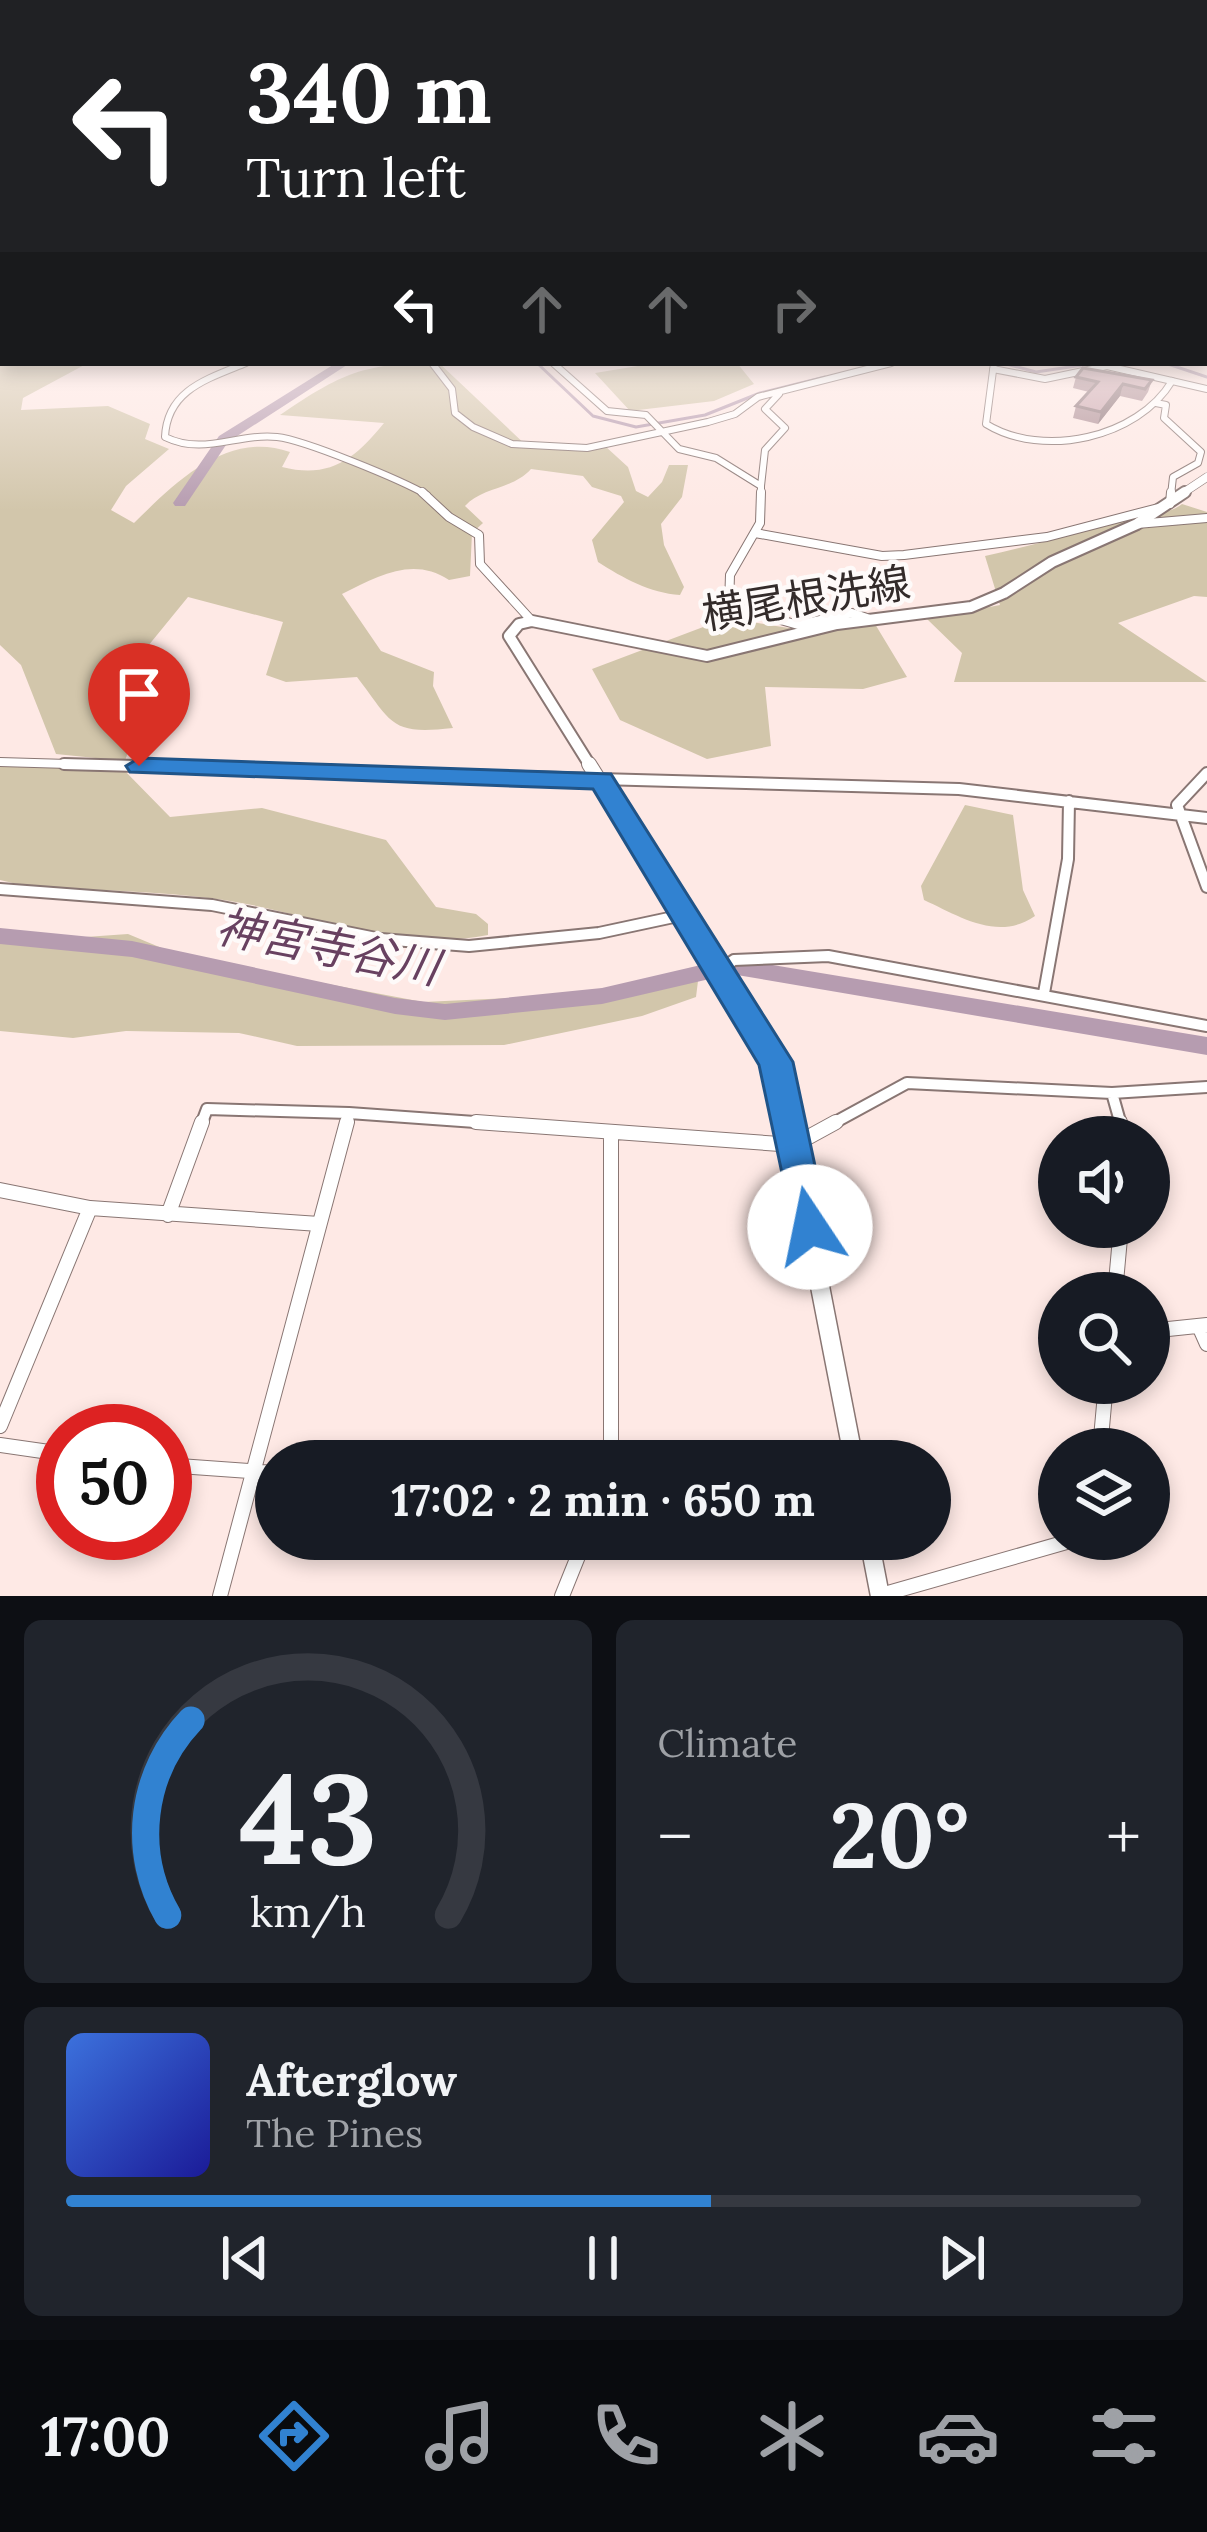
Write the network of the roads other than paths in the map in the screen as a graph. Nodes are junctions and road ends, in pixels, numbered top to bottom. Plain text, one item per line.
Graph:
1 (239, 366) edge
2 (434, 366) edge
3 (556, 366) edge
4 (880, 366) edge
5 (993, 366) edge
6 (1107, 366) joint
7 (1172, 381) junction
8 (1207, 389) edge
9 (779, 393) junction
10 (1156, 403) junction
11 (655, 429) junction
12 (1207, 477) edge
13 (761, 486) junction
14 (1168, 506) junction
15 (1207, 518) edge
16 (1137, 524) junction
17 (755, 533) junction
18 (870, 619) junction
19 (532, 621) junction
20 (0, 762) edge
21 (1207, 773) edge
22 (601, 780) junction
23 (1069, 801) junction
24 (1178, 813) junction
25 (1207, 818) edge
26 (1207, 887) edge
27 (0, 889) edge
28 (685, 915) junction
29 (720, 970) junction
30 (1044, 993) junction
31 (1207, 1026) edge
32 (1207, 1088) edge
33 (1112, 1093) junction
34 (349, 1112) junction
35 (1118, 1116) edge
36 (611, 1132) junction
37 (794, 1145) junction
38 (0, 1190) edge
39 (90, 1208) junction
40 (168, 1214) junction
41 (319, 1224) junction
42 (1203, 1326) edge
43 (1170, 1329) edge
44 (1207, 1344) edge
45 (0, 1426) edge
46 (611, 1440) edge
47 (850, 1440) edge
48 (0, 1445) edge
49 (36, 1450) edge
50 (192, 1467) edge
51 (254, 1471) junction
52 (1038, 1550) edge
53 (577, 1560) edge
54 (872, 1560) edge
55 (220, 1596) edge
56 (562, 1596) edge
57 (878, 1596) edge

1 - 19 street
2 - 11 street
3 - 11 street
4 - 9 street
5 - 6 street
5 - 10 street
6 - 7 street
7 - 8 street
7 - 10 street
9 - 11 street
9 - 13 street
10 - 14 street
11 - 13 street
12 - 14 main road, 横尾根洗線
13 - 17 street
14 - 16 main road, 横尾根洗線
14 - 17 street
15 - 16 street
16 - 18 main road, 横尾根洗線
17 - 18 street
18 - 19 main road, 横尾根洗線
19 - 22 main road
20 - 22 street
21 - 24 street
22 - 23 street
22 - 28 main road
23 - 24 street
23 - 30 street
24 - 25 street
24 - 26 street
27 - 28 street
28 - 29 main road
29 - 30 street
29 - 37 main road
30 - 31 street
32 - 33 street
33 - 35 street
33 - 37 street
34 - 36 street
34 - 40 street
34 - 41 street
36 - 37 street
36 - 46 street
37 - 47 main road
38 - 39 street
39 - 40 street
39 - 45 street
40 - 41 street
41 - 51 street
42 - 43 street
42 - 44 street
48 - 49 street
50 - 51 street
51 - 55 street
52 - 57 street
53 - 56 street
54 - 57 main road

